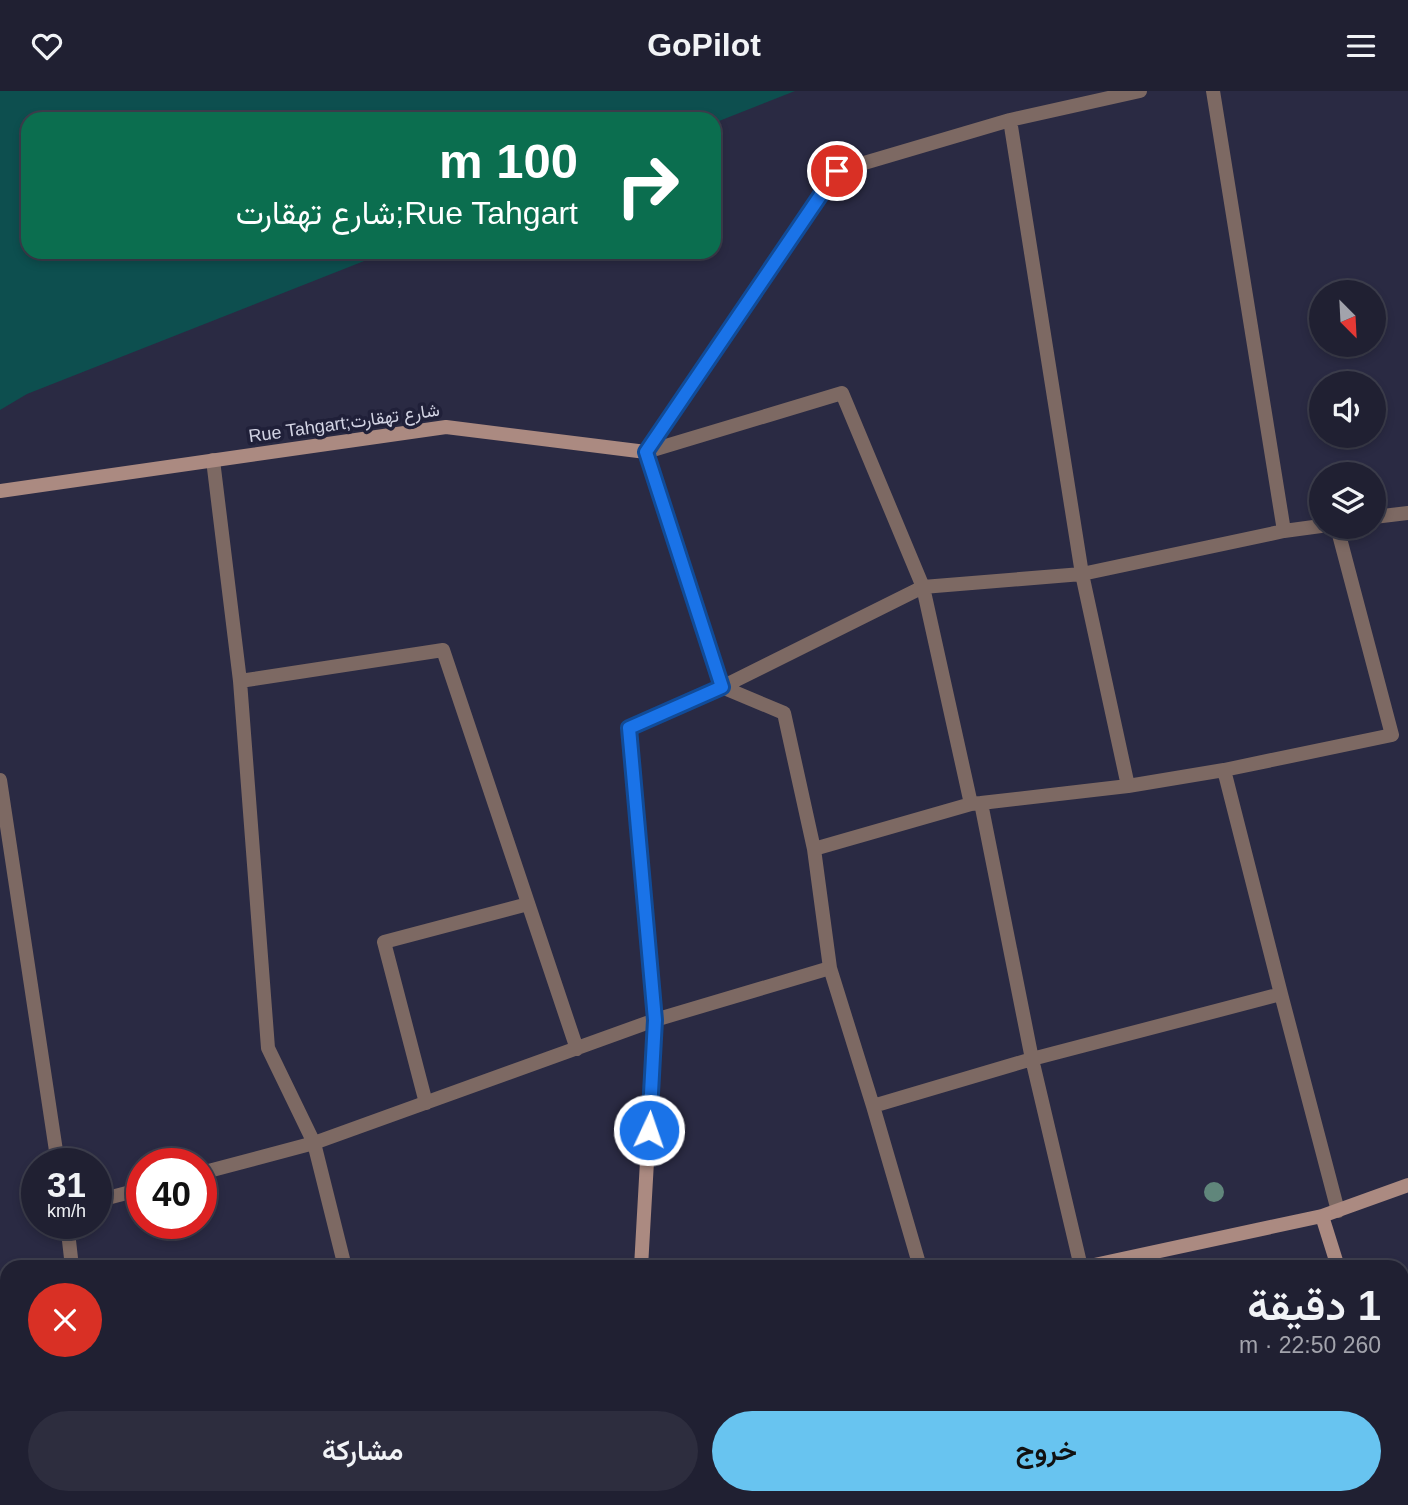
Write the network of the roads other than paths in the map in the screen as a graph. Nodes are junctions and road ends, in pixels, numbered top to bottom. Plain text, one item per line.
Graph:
1 (1140, 91) edge
2 (1213, 91) edge
3 (1010, 120) junction
4 (646, 452) junction
5 (213, 460) junction
6 (0, 491) edge
7 (1408, 513) edge
8 (1386, 516) edge
9 (1309, 528) edge
10 (1284, 531) junction
11 (1340, 539) edge
12 (1082, 574) junction
13 (923, 587) junction
14 (240, 681) junction
15 (722, 687) junction
16 (1408, 731) edge
17 (1392, 735) junction
18 (1224, 770) junction
19 (0, 780) edge
20 (1128, 786) junction
21 (976, 804) junction
22 (814, 849) junction
23 (528, 904) junction
24 (830, 968) junction
25 (1281, 994) junction
26 (655, 1020) junction
27 (577, 1049) junction
28 (1032, 1059) junction
29 (426, 1103) junction
30 (873, 1106) junction
31 (314, 1143) junction
32 (56, 1148) edge
33 (217, 1169) edge
34 (1408, 1185) edge
35 (1338, 1211) junction
36 (1322, 1216) junction
37 (68, 1239) edge
38 (71, 1260) edge
39 (343, 1260) edge
40 (641, 1260) edge
41 (917, 1260) edge
42 (1081, 1260) edge
43 (1116, 1260) edge
44 (1336, 1260) edge

1 - 3 street
2 - 10 street
3 - 4 street
3 - 12 street
4 - 5 street, Rue Tahgart;شارع تهقارت
4 - 13 street
4 - 15 street
5 - 6 street, Rue Tahgart;شارع تهقارت
5 - 14 street
7 - 8 street
9 - 10 street
10 - 12 street
11 - 17 street
12 - 13 street
12 - 20 street
13 - 15 street
13 - 21 street
14 - 23 street
14 - 31 street
15 - 22 street
15 - 26 street
16 - 17 street
17 - 18 street
18 - 20 street
18 - 25 street
19 - 32 street
20 - 21 street
21 - 22 street
21 - 28 street
22 - 24 street
23 - 27 street
23 - 29 street
24 - 26 street
24 - 30 street
25 - 28 street
25 - 35 street
26 - 27 street
26 - 40 street
27 - 29 street
28 - 30 street
28 - 42 street
29 - 31 street
30 - 41 street
31 - 33 street
31 - 39 street
34 - 35 street
35 - 36 street
36 - 43 street
36 - 44 street
37 - 38 street

